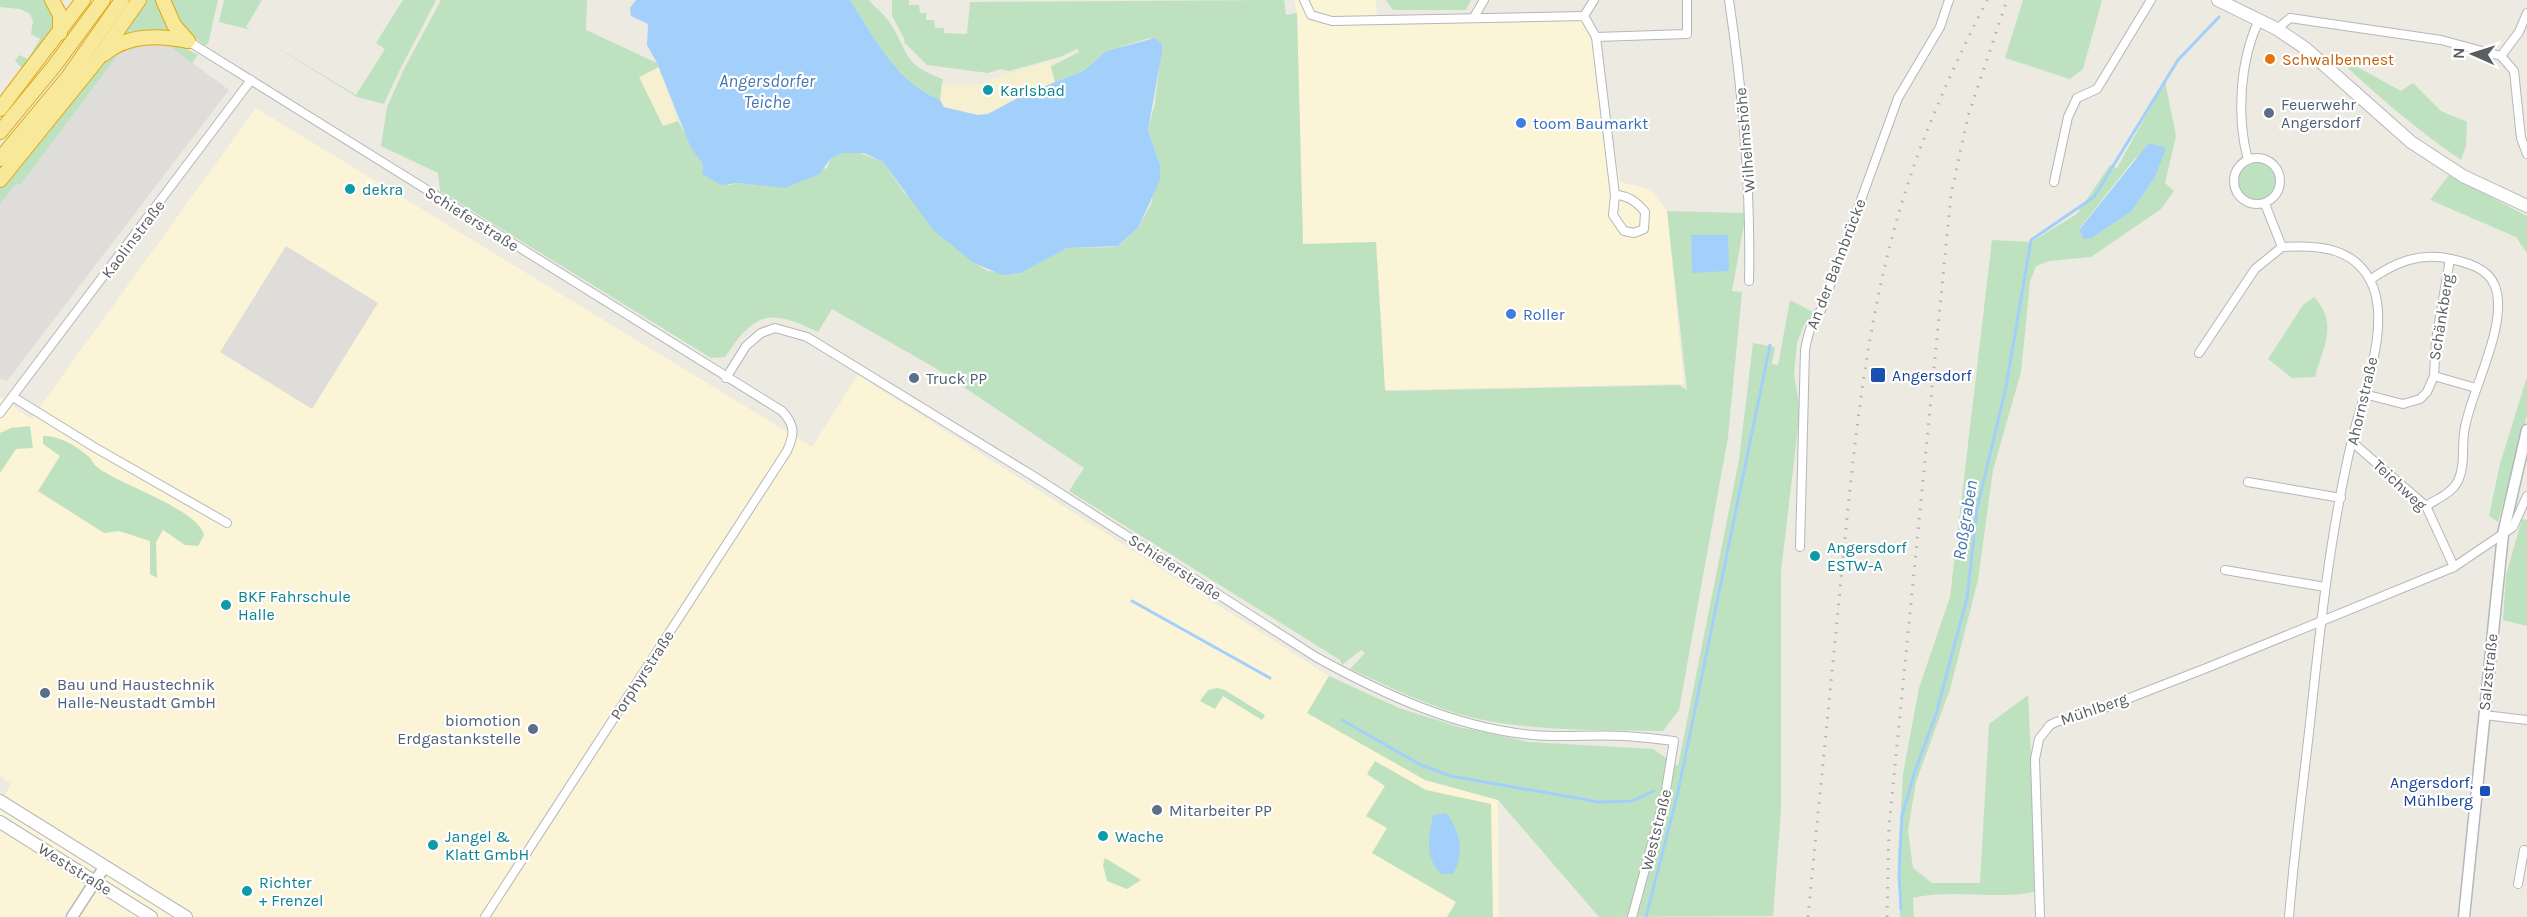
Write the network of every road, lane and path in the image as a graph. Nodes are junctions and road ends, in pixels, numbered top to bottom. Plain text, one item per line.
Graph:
1 (52, 0) edge
2 (83, 0) edge
3 (102, 0) edge
4 (123, 0) edge
5 (138, 0) edge
6 (163, 0) edge
7 (1304, 0) edge
8 (1484, 0) edge
9 (1594, 0) edge
10 (1687, 0) edge
11 (1729, 0) edge
12 (1949, 0) edge
13 (2151, 0) edge
14 (2218, 0) edge
15 (2527, 14) edge
16 (1584, 16) junction
17 (1474, 17) junction
18 (2259, 20) junction
19 (2277, 29) junction
20 (60, 33) junction
21 (1596, 37) junction
22 (188, 41) junction
23 (2501, 56) junction
24 (98, 60) junction
25 (251, 80) junction
26 (2523, 101) edge
27 (0, 109) edge
28 (0, 132) edge
29 (2527, 154) edge
30 (0, 159) edge
31 (2248, 160) junction
32 (0, 180) edge
33 (2054, 182) dead end
34 (1615, 195) junction
35 (2265, 204) junction
36 (2527, 206) edge
37 (2282, 246) junction
38 (2450, 259) junction
39 (2370, 280) junction
40 (1749, 281) dead end
41 (2199, 353) dead end
42 (2434, 376) junction
43 (726, 378) junction
44 (2476, 388) junction
45 (2364, 394) junction
46 (13, 397) junction
47 (0, 413) edge
48 (794, 430) joint
49 (2527, 430) edge
50 (2352, 442) junction
51 (2248, 482) dead end
52 (2527, 496) edge
53 (2341, 498) junction
54 (2426, 506) junction
55 (227, 523) dead end
56 (2503, 534) junction
57 (1800, 547) dead end
58 (2454, 567) junction
59 (2225, 570) dead end
60 (2325, 587) junction
61 (2321, 621) junction
62 (2484, 715) junction
63 (2527, 720) edge
64 (1674, 741) joint
65 (0, 801) edge
66 (0, 822) edge
67 (2527, 851) edge
68 (105, 866) junction
69 (94, 882) junction
70 (2518, 884) dead end
71 (72, 917) edge
72 (151, 917) edge
73 (186, 917) edge
74 (485, 917) edge
75 (1632, 917) edge
76 (2040, 917) edge
77 (2289, 917) edge
78 (2464, 917) edge

1 - 20 highway
2 - 20 highway
3 - 28 highway
4 - 30 highway
5 - 24 highway
6 - 22 highway
7 - 17 street
8 - 17 street
9 - 16 street
10 - 21 street
11 - 40 street, Wilhelmshöhe
12 - 57 street, An der Bahnbrücke
13 - 33 street
14 - 18 main road
15 - 23 street
16 - 17 street
16 - 21 street
18 - 19 main road
18 - 31 street
19 - 23 street
19 - 36 main road
20 - 27 highway
21 - 34 street
22 - 24 highway
22 - 25 street, Schieferstraße
23 - 26 street
24 - 32 highway
25 - 43 street, Schieferstraße
25 - 46 street, Kaolinstraße
26 - 29 street
31 - 35 street
31 - 35 street
34 - 34 street
35 - 37 street
37 - 39 street
37 - 41 street
38 - 39 street, Schänkberg
38 - 42 street, Schänkberg
38 - 44 street, Schänkberg
39 - 45 street, Ahornstraße
42 - 44 street, Schänkberg
42 - 45 street, Schänkberg
43 - 48 street, Schieferstraße
43 - 64 street, Schieferstraße
44 - 54 street, Schänkberg
45 - 50 street, Ahornstraße
46 - 47 street, Kaolinstraße
46 - 55 street
48 - 74 street, Porphyrstraße
49 - 56 street, Salzstraße
50 - 53 street, Ahornstraße
50 - 54 street, Teichweg
51 - 53 street
52 - 56 street, Mühlberg
53 - 60 street, Ahornstraße
54 - 58 street, Teichweg
56 - 58 street, Mühlberg
56 - 62 street, Salzstraße
58 - 61 street, Mühlberg
59 - 60 street
60 - 61 street, Ahornstraße
61 - 76 street, Mühlberg
61 - 77 street
62 - 63 street
62 - 78 street, Salzstraße
64 - 75 street, Weststraße
65 - 68 main road, Weststraße
66 - 69 main road, Weststraße
67 - 70 street
68 - 69 street
68 - 73 main road, Weststraße
69 - 71 street
69 - 72 main road, Weststraße

